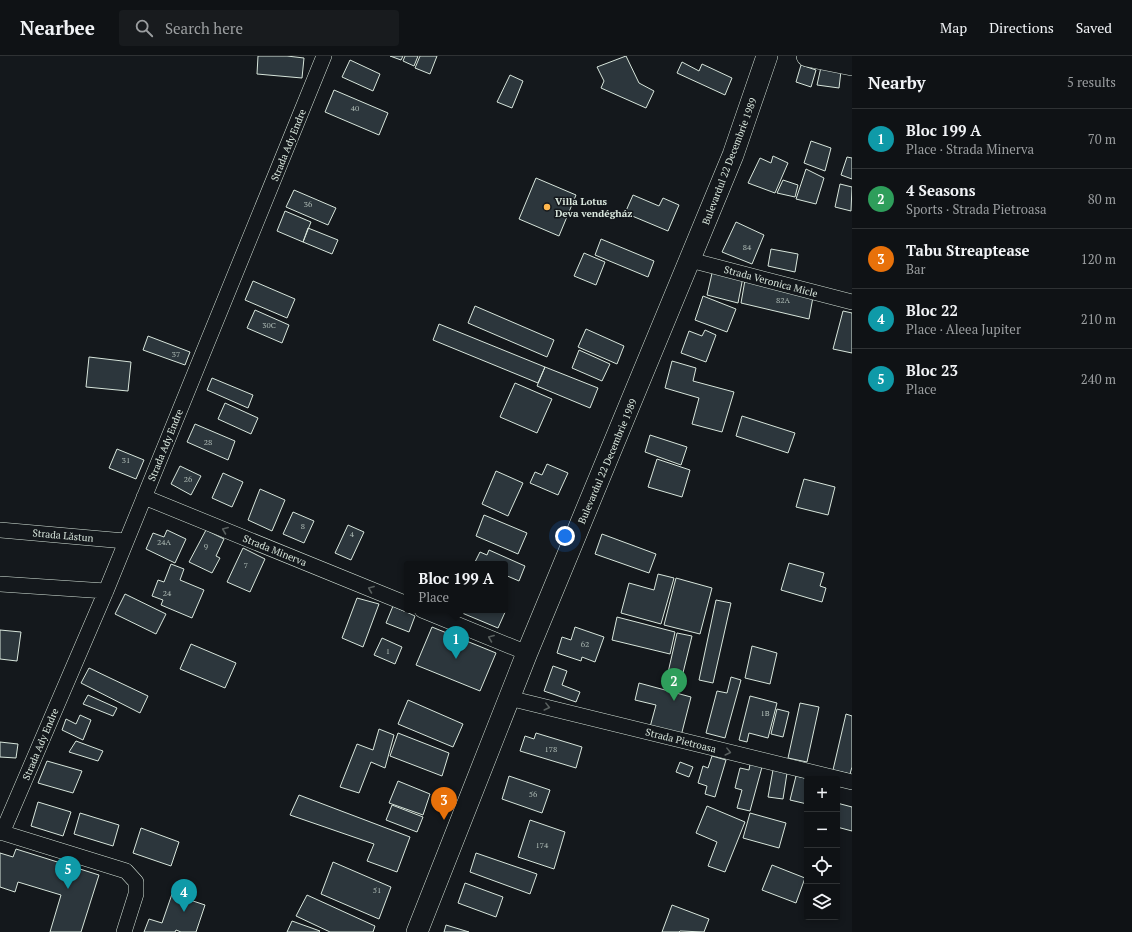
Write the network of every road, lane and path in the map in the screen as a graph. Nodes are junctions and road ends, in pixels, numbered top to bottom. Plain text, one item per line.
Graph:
1 (324, 56) edge
2 (767, 56) edge
3 (807, 56) edge
4 (852, 65) edge
5 (690, 260) junction
6 (852, 302) edge
7 (144, 497) junction
8 (0, 530) edge
9 (125, 541) junction
10 (0, 584) edge
11 (106, 591) junction
12 (404, 603) edge
13 (429, 613) edge
14 (527, 653) junction
15 (509, 698) junction
16 (852, 782) edge
17 (1, 832) edge
18 (124, 932) edge
19 (417, 932) edge

1 - 7 street, Strada Ady Endre
2 - 5 main road, Bulevardul 22 Decembrie 1989
3 - 4 main road
5 - 6 street, Strada Veronica Micle
5 - 14 main road, Bulevardul 22 Decembrie 1989
7 - 9 street, Strada Ady Endre
12 -> 7 street, Strada Minerva
8 - 9 street, Strada Lăstun
9 - 11 street, Strada Ady Endre
10 - 11 street
11 - 17 street, Strada Ady Endre
14 -> 13 street
14 - 15 main road, Bulevardul 22 Decembrie 1989
15 -> 16 street, Strada Pietroasa
15 - 19 main road, Bulevardul 22 Decembrie 1989
17 - 18 street

